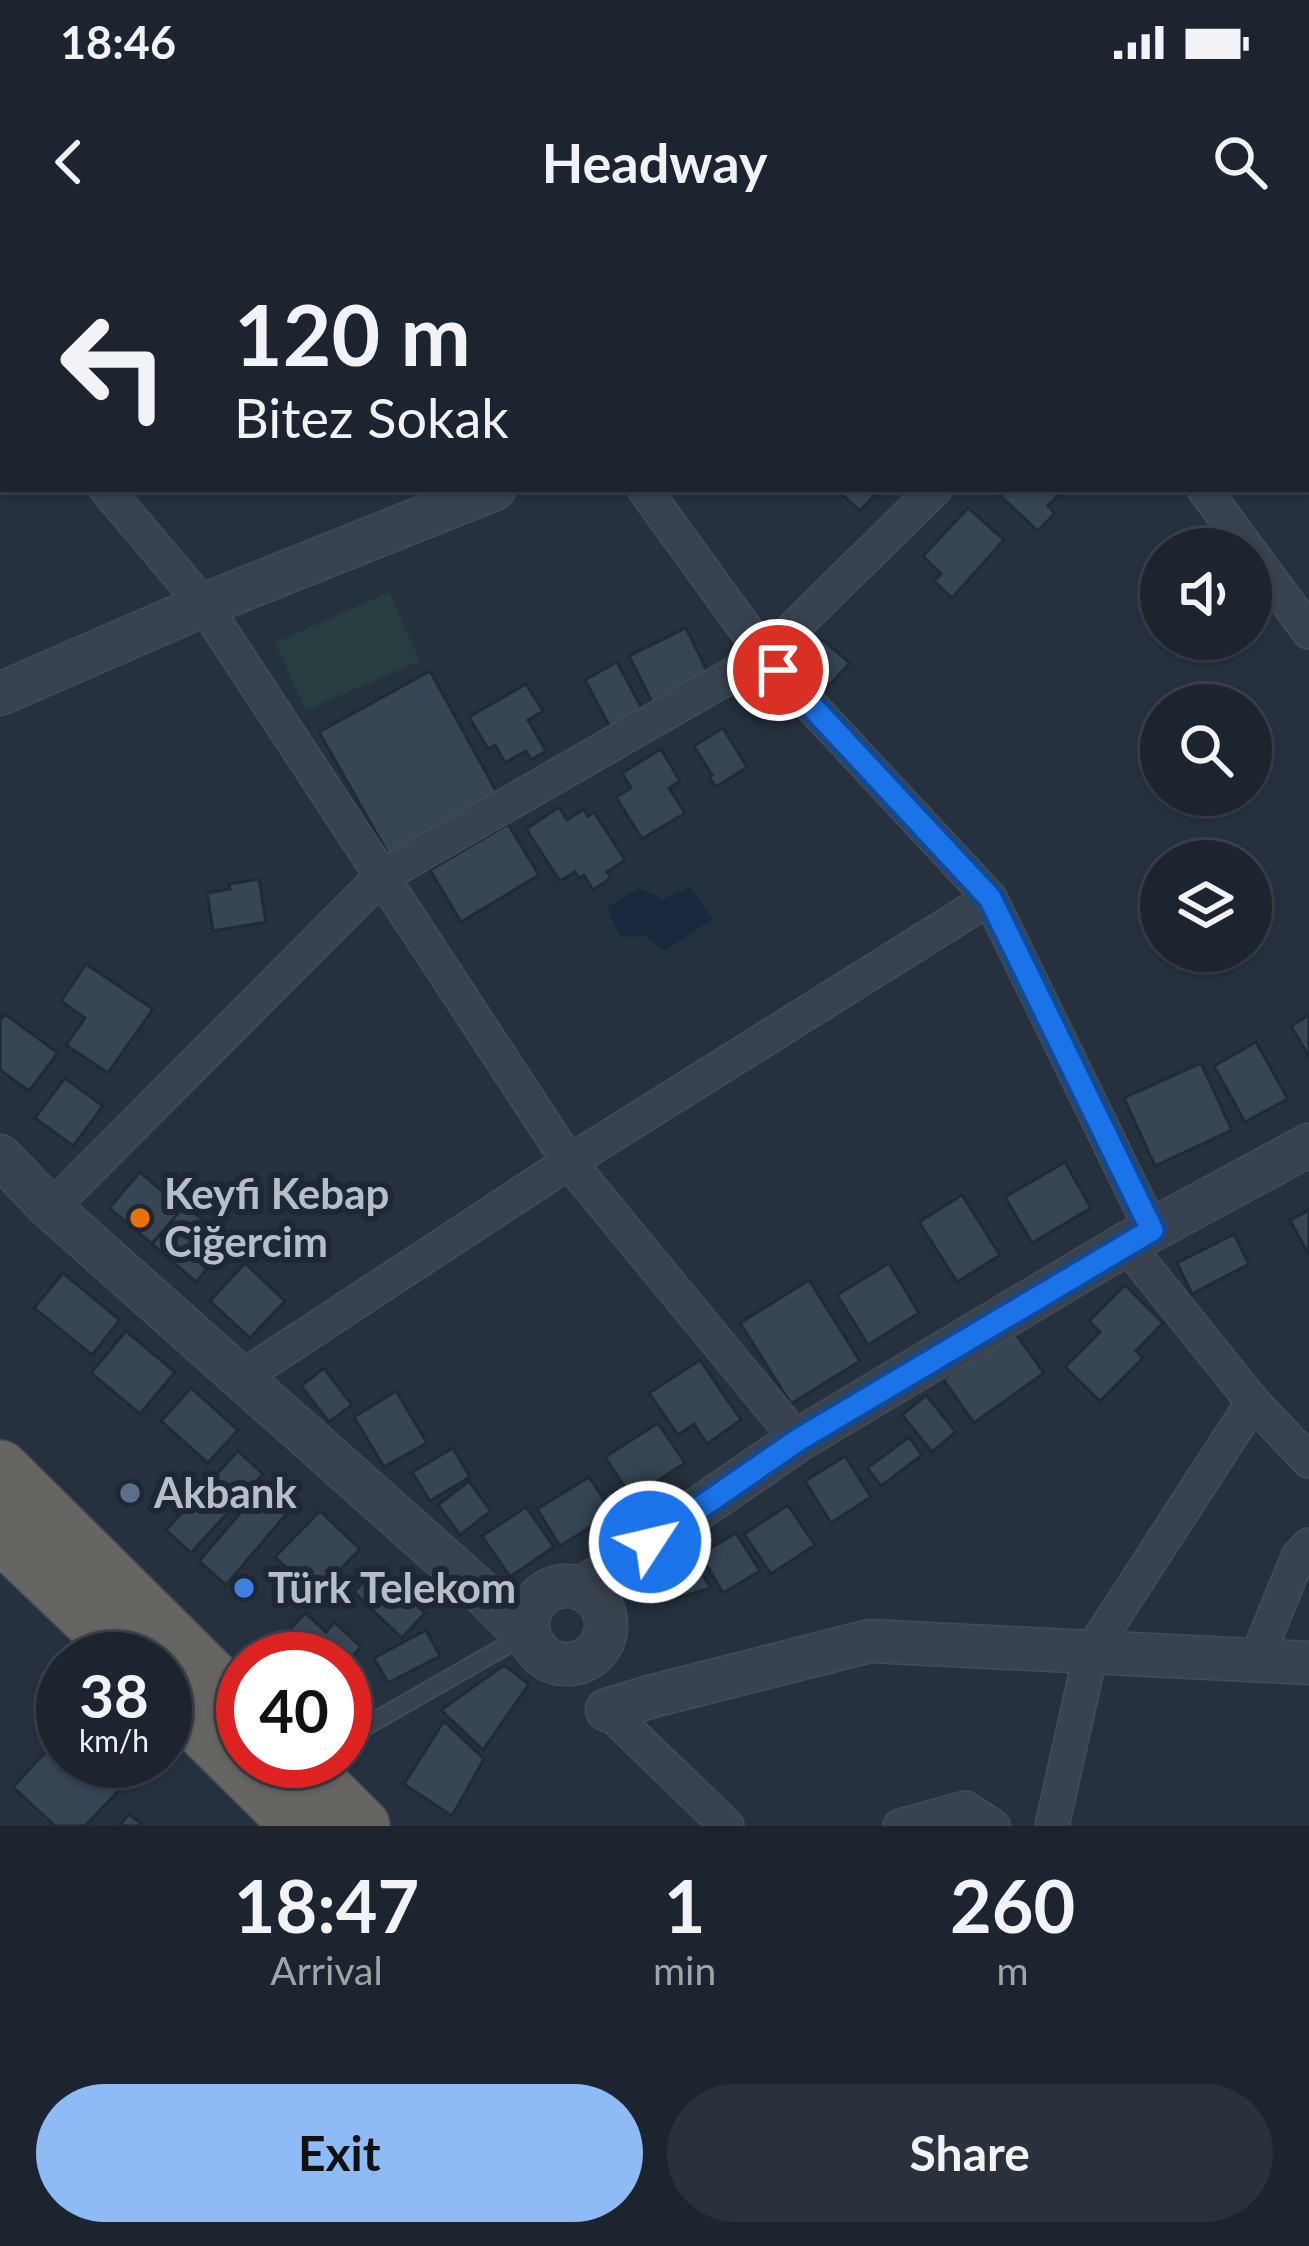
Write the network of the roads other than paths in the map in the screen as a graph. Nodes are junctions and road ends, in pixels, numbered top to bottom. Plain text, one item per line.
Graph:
1 (109, 492) edge
2 (487, 492) edge
3 (646, 492) edge
4 (932, 492) edge
5 (1206, 492) edge
6 (1233, 528) edge
7 (1272, 581) edge
8 (205, 605) junction
9 (1309, 632) edge
10 (765, 656) junction
11 (0, 694) edge
12 (382, 878) junction
13 (990, 898) junction
14 (1309, 1145) edge
15 (0, 1156) edge
16 (569, 1162) junction
17 (48, 1206) junction
18 (1139, 1237) junction
19 (239, 1376) junction
20 (1253, 1402) junction
21 (798, 1440) junction
22 (1304, 1448) edge
23 (0, 1468) edge
24 (0, 1532) edge
25 (1309, 1545) edge
26 (598, 1613) junction
27 (528, 1628) junction
28 (106, 1632) edge
29 (1091, 1652) junction
30 (1256, 1660) junction
31 (1309, 1664) edge
32 (216, 1683) edge
33 (608, 1711) junction
34 (192, 1717) edge
35 (372, 1723) edge
36 (322, 1788) edge
37 (301, 1826) edge
38 (361, 1826) edge
39 (727, 1826) edge
40 (900, 1826) edge
41 (993, 1826) edge
42 (1052, 1826) edge

1 - 8 street
2 - 8 street
3 - 10 street
4 - 10 street
5 - 6 street
7 - 9 street
8 - 11 street
8 - 12 street
10 - 12 street
10 - 13 street
12 - 16 street
12 - 17 street
13 - 16 street
13 - 18 street
14 - 18 street
15 - 17 street
16 - 19 street
16 - 21 street
17 - 19 street
18 - 20 street
18 - 21 street
19 - 27 street
20 - 22 street
20 - 29 street
21 - 26 street
23 - 32 highway
24 - 28 highway
25 - 30 street
26 - 27 street
26 - 27 street
26 - 33 street
27 - 33 street
27 - 35 lane
29 - 30 street
29 - 33 street
29 - 42 street
30 - 31 street
33 - 39 street
34 - 37 highway
36 - 38 highway
40 - 41 street

